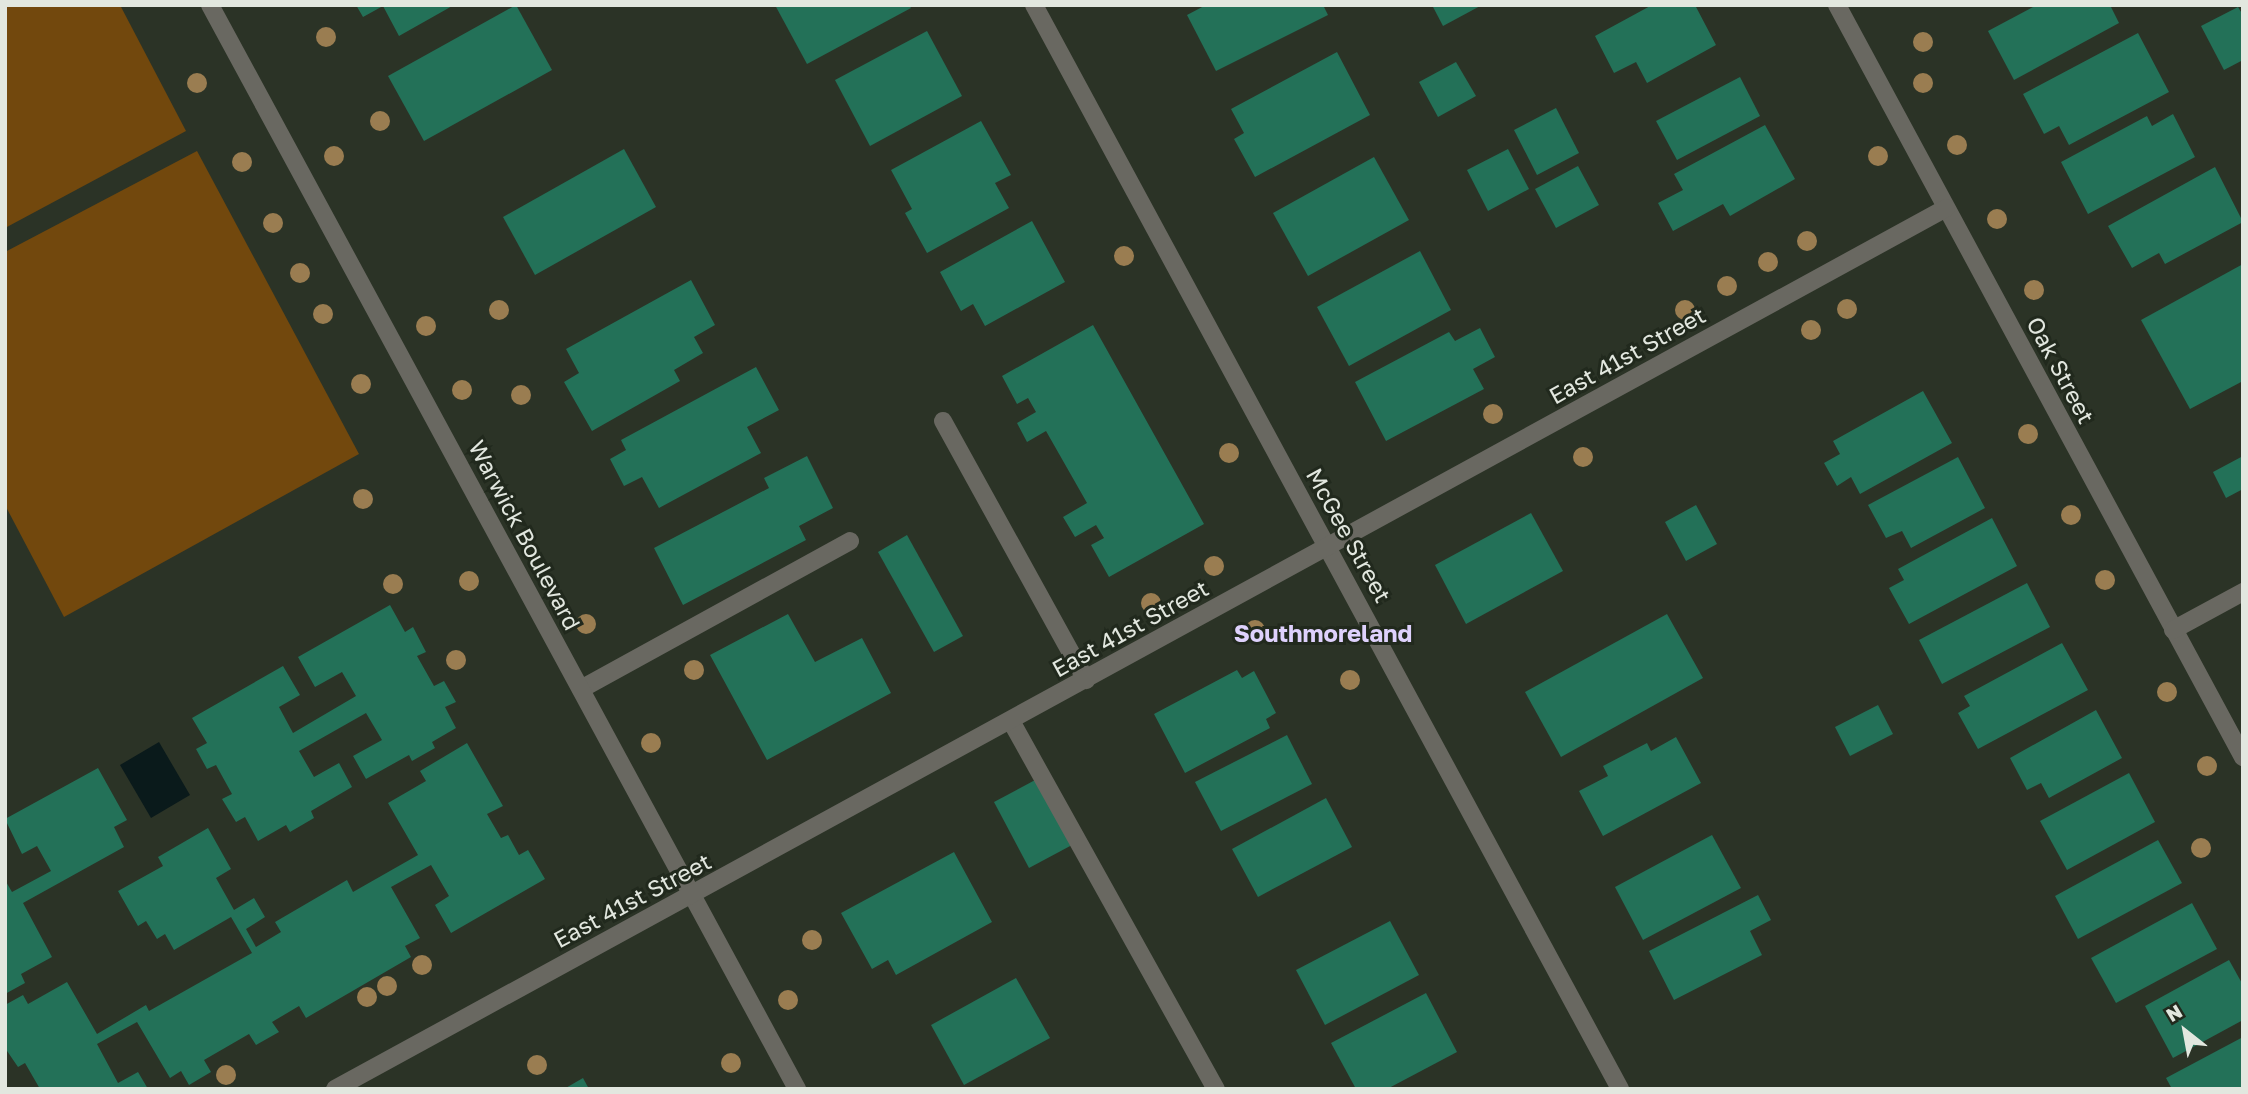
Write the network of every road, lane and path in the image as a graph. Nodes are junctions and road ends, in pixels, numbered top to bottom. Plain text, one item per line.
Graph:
1 (210, 5) edge
2 (1034, 5) edge
3 (1837, 5) edge
4 (1946, 208) junction
5 (943, 421) dead end
6 (850, 541) dead end
7 (1328, 548) junction
8 (2243, 592) edge
9 (2173, 630) junction
10 (1086, 680) junction
11 (581, 689) junction
12 (1011, 721) junction
13 (2243, 757) edge
14 (692, 895) junction
15 (335, 1089) edge
16 (797, 1089) edge
17 (1216, 1089) edge
18 (1620, 1089) edge

1 - 11 street, Warwick Boulevard
2 - 7 street, McGee Street
3 - 4 street, Oak Street
4 - 7 street, East 41st Street
4 - 9 street, Oak Street
5 - 10 street
6 - 11 street
7 - 10 street, East 41st Street
7 - 18 street, McGee Street
8 - 9 street
9 - 13 street, Oak Street
10 - 12 street, East 41st Street
11 - 14 street, Warwick Boulevard
12 - 14 street, East 41st Street
12 - 17 street
14 - 15 street, East 41st Street
14 - 16 street, Warwick Boulevard

